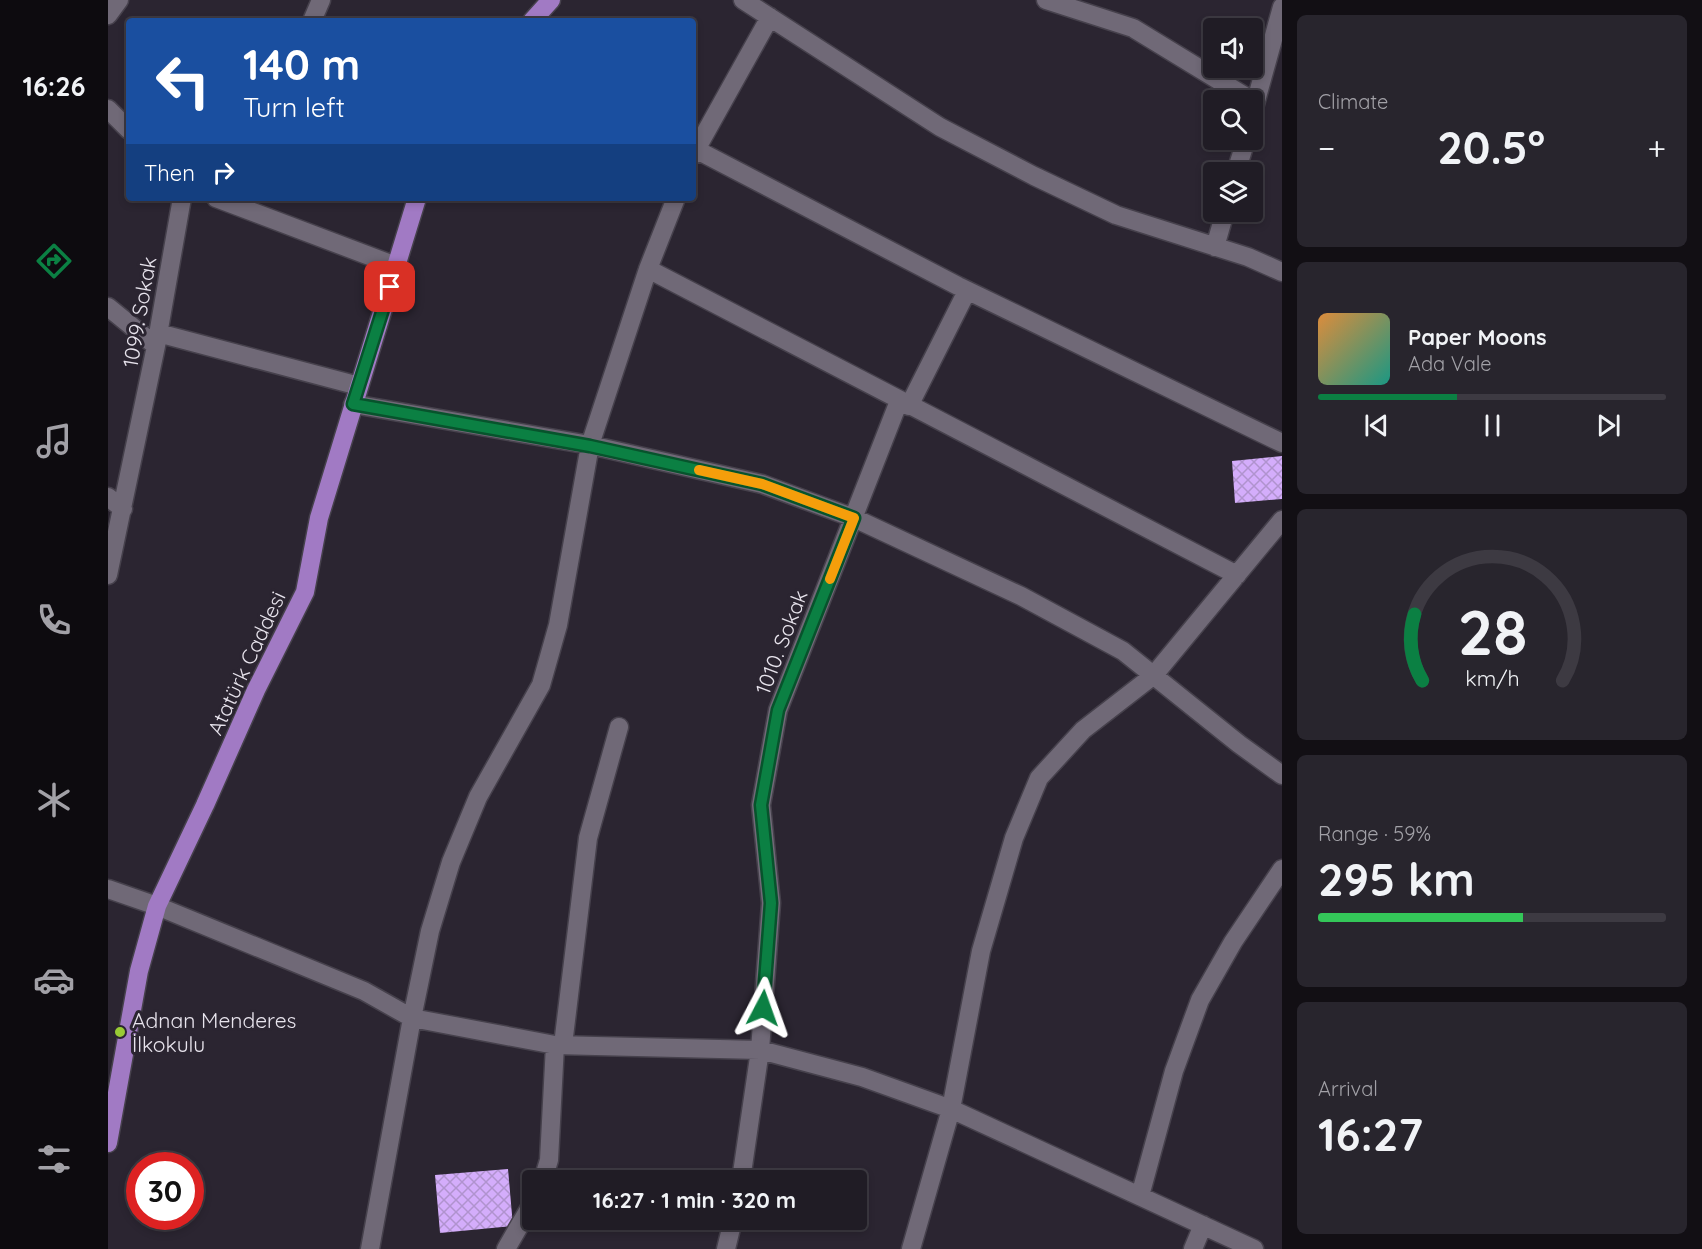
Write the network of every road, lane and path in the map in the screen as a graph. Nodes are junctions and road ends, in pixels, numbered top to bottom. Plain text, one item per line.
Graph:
1 (119, 0) edge
2 (321, 0) edge
3 (551, 0) edge
4 (743, 0) edge
5 (1046, 0) edge
6 (1282, 7) edge
7 (108, 15) edge
8 (770, 17) junction
9 (313, 18) edge
10 (535, 18) edge
11 (1230, 90) edge
12 (1257, 90) edge
13 (108, 108) edge
14 (126, 127) edge
15 (696, 148) edge
16 (696, 153) edge
17 (181, 201) edge
18 (224, 201) edge
19 (416, 201) edge
20 (675, 201) edge
21 (1222, 222) edge
22 (1215, 247) junction
23 (396, 266) junction
24 (648, 269) junction
25 (1282, 272) edge
26 (967, 291) junction
27 (108, 307) edge
28 (157, 340) junction
29 (359, 386) junction
30 (904, 403) junction
31 (353, 404) junction
32 (1282, 442) edge
33 (590, 446) junction
34 (108, 498) edge
35 (123, 508) junction
36 (854, 518) junction
37 (1282, 520) edge
38 (108, 575) edge
39 (1237, 575) junction
40 (1154, 675) junction
41 (619, 727) dead end
42 (1280, 769) edge
43 (1282, 869) edge
44 (108, 889) edge
45 (157, 906) junction
46 (412, 1018) junction
47 (559, 1045) junction
48 (760, 1050) junction
49 (951, 1109) junction
50 (108, 1143) edge
51 (546, 1170) edge
52 (742, 1170) edge
53 (1140, 1196) junction
54 (522, 1221) edge
55 (1203, 1225) junction
56 (731, 1230) edge
57 (370, 1249) edge
58 (506, 1249) edge
59 (726, 1249) edge
60 (911, 1249) edge
61 (1194, 1249) edge
62 (1254, 1249) edge

1 - 7 street
2 - 9 street
3 - 10 main road
4 - 8 street
5 - 11 street
6 - 12 street
8 - 15 street
8 - 22 street
13 - 14 street
16 - 26 street
17 - 28 street, 1099. Sokak
18 - 23 street
19 - 23 main road, Atatürk Caddesi
20 - 24 street
21 - 22 street
22 - 25 street
23 - 29 main road, Atatürk Caddesi
24 - 30 street
24 - 33 street
26 - 30 street, 1010. Sokak
26 - 32 street
27 - 28 street
28 - 29 street
28 - 35 street, 1099. Sokak
29 - 31 main road, Atatürk Caddesi
30 - 36 street, 1010. Sokak
30 - 39 street
31 - 33 street
31 - 45 main road, Atatürk Caddesi
33 - 36 street
33 - 46 street
34 - 35 street
35 - 38 street, 1099. Sokak
36 - 40 street
36 - 48 street, 1010. Sokak
37 - 39 street
39 - 40 street
40 - 42 street
40 - 49 street
41 - 47 street
43 - 53 street
44 - 45 street
45 - 46 street
45 - 50 main road, Atatürk Caddesi
46 - 47 street
46 - 57 street
47 - 48 street
47 - 51 street
48 - 49 street
48 - 52 street, 1010. Sokak
49 - 53 street
49 - 60 street
53 - 55 street
54 - 58 street
55 - 61 street
55 - 62 street
56 - 59 street

